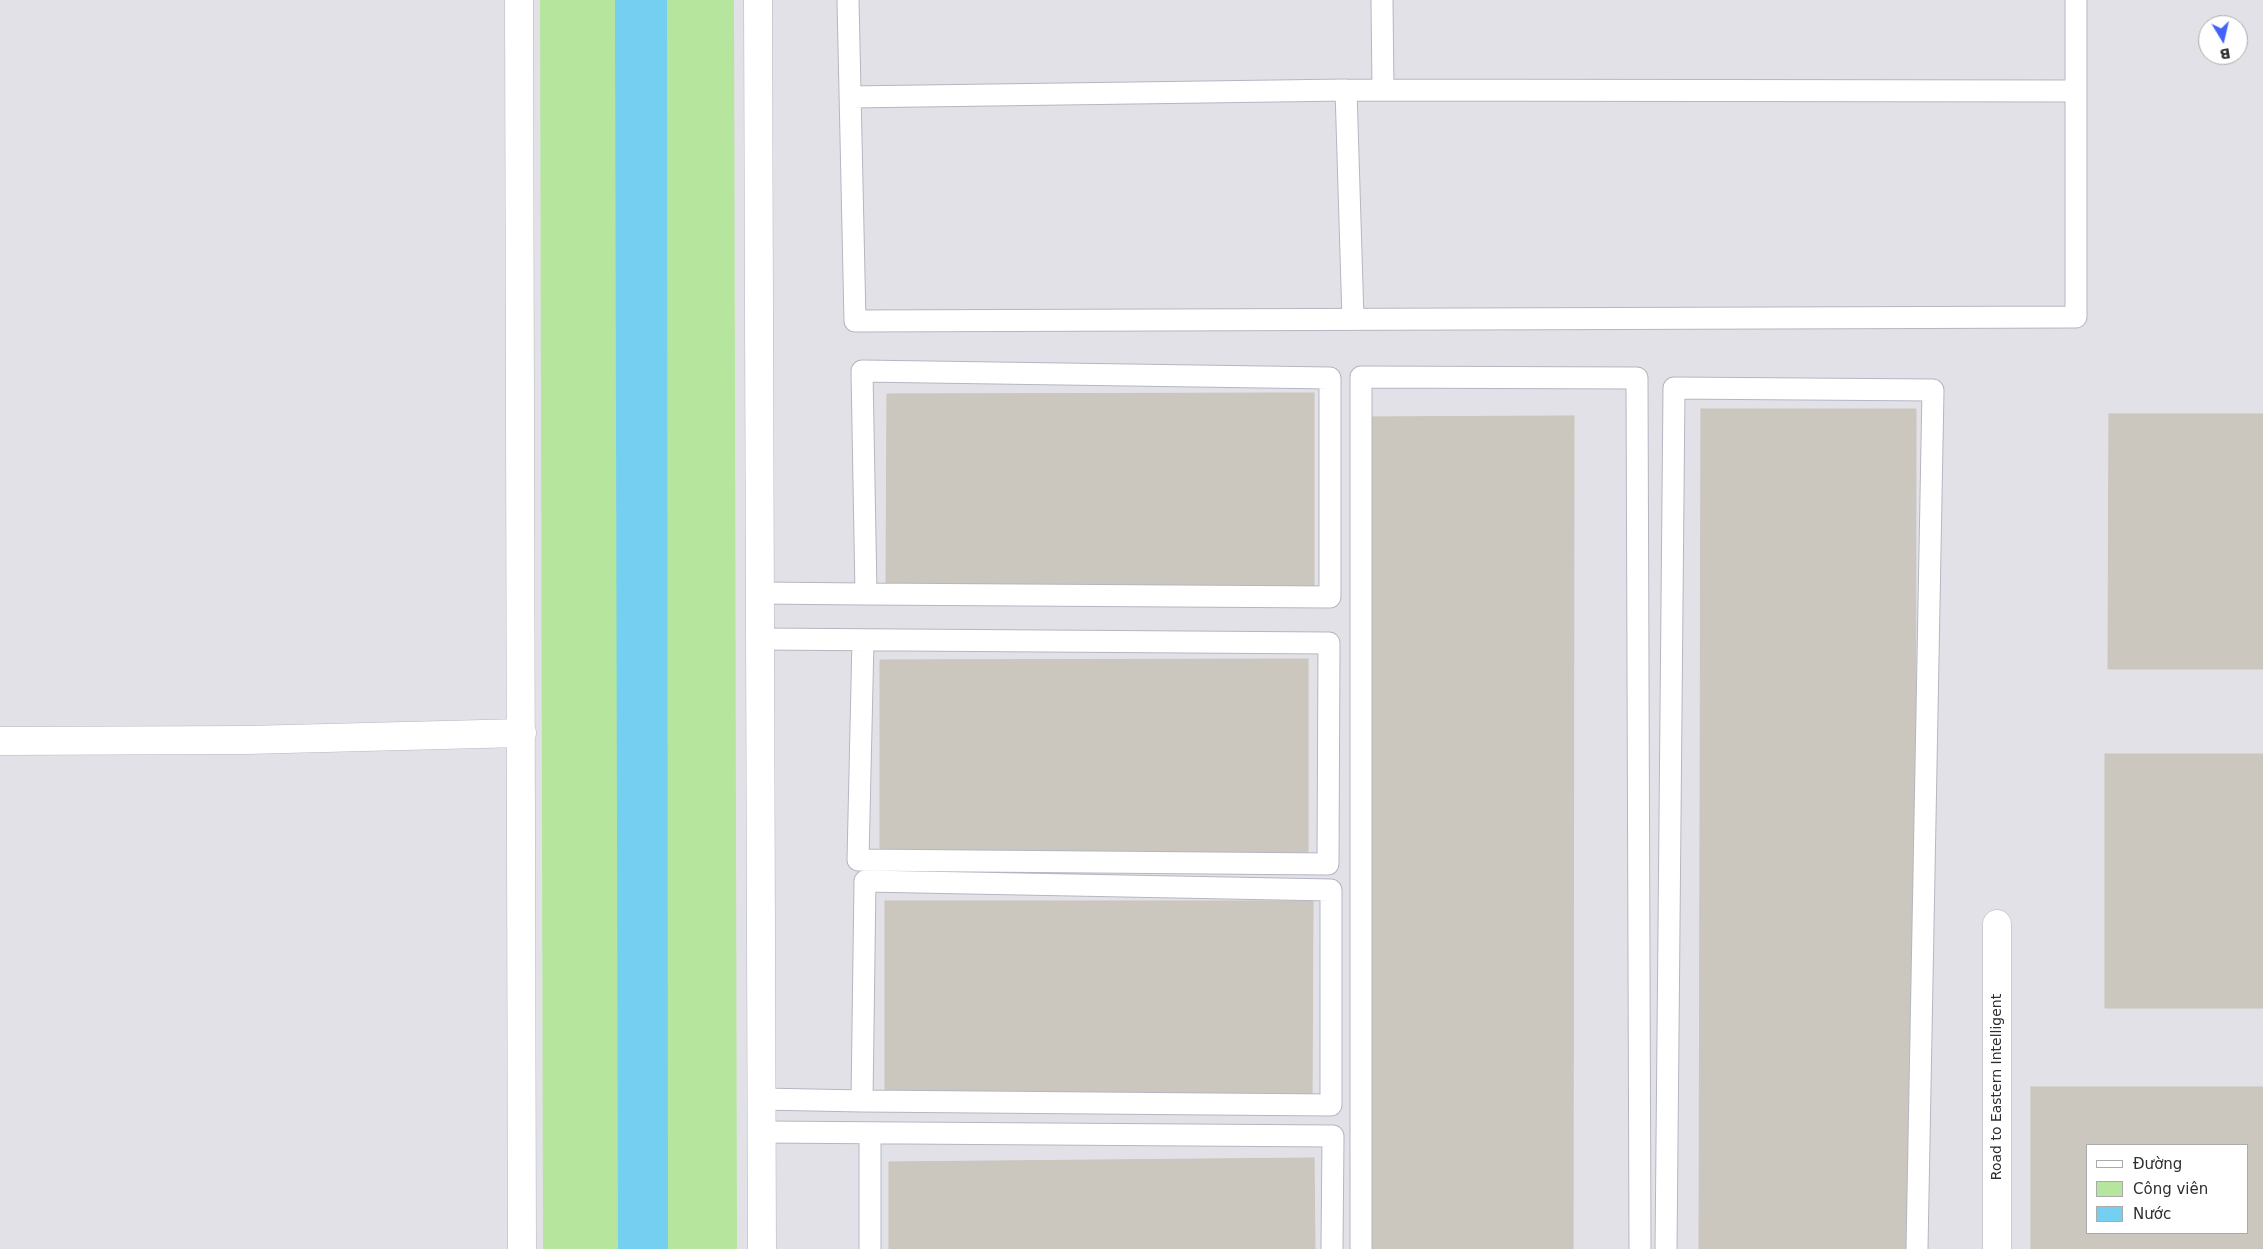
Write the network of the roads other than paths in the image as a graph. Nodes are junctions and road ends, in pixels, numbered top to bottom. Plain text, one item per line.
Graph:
1 (519, 0) edge
2 (758, 0) edge
3 (848, 0) edge
4 (1382, 0) edge
5 (2076, 0) edge
6 (1346, 90) junction
7 (1383, 90) junction
8 (2076, 91) junction
9 (850, 97) junction
10 (1353, 319) junction
11 (760, 593) junction
12 (866, 594) junction
13 (760, 639) junction
14 (863, 640) junction
15 (522, 733) junction
16 (0, 741) edge
17 (1997, 924) dead end
18 (762, 1099) junction
19 (862, 1101) junction
20 (762, 1132) junction
21 (870, 1133) junction
22 (522, 1249) edge
23 (762, 1249) edge
24 (870, 1249) edge
25 (1332, 1249) edge
26 (1361, 1249) edge
27 (1640, 1249) edge
28 (1666, 1249) edge
29 (1917, 1249) edge
30 (1997, 1249) edge

1 - 15 main road
2 - 11 main road
3 - 9 lane
4 - 7 lane
5 - 8 lane
6 - 7 lane
6 - 9 lane
6 - 10 lane
7 - 8 lane
8 - 10 lane
9 - 10 lane
11 - 12 lane
11 - 13 main road
12 - 12 lane
13 - 14 lane
13 - 18 main road
14 - 14 lane
15 - 16 main road
15 - 22 main road
17 - 30 main road, Road to Eastern Intelligent
18 - 19 lane
18 - 20 main road
19 - 19 lane
20 - 21 lane
20 - 23 main road
21 - 24 lane
21 - 25 lane
26 - 27 lane
28 - 29 lane

